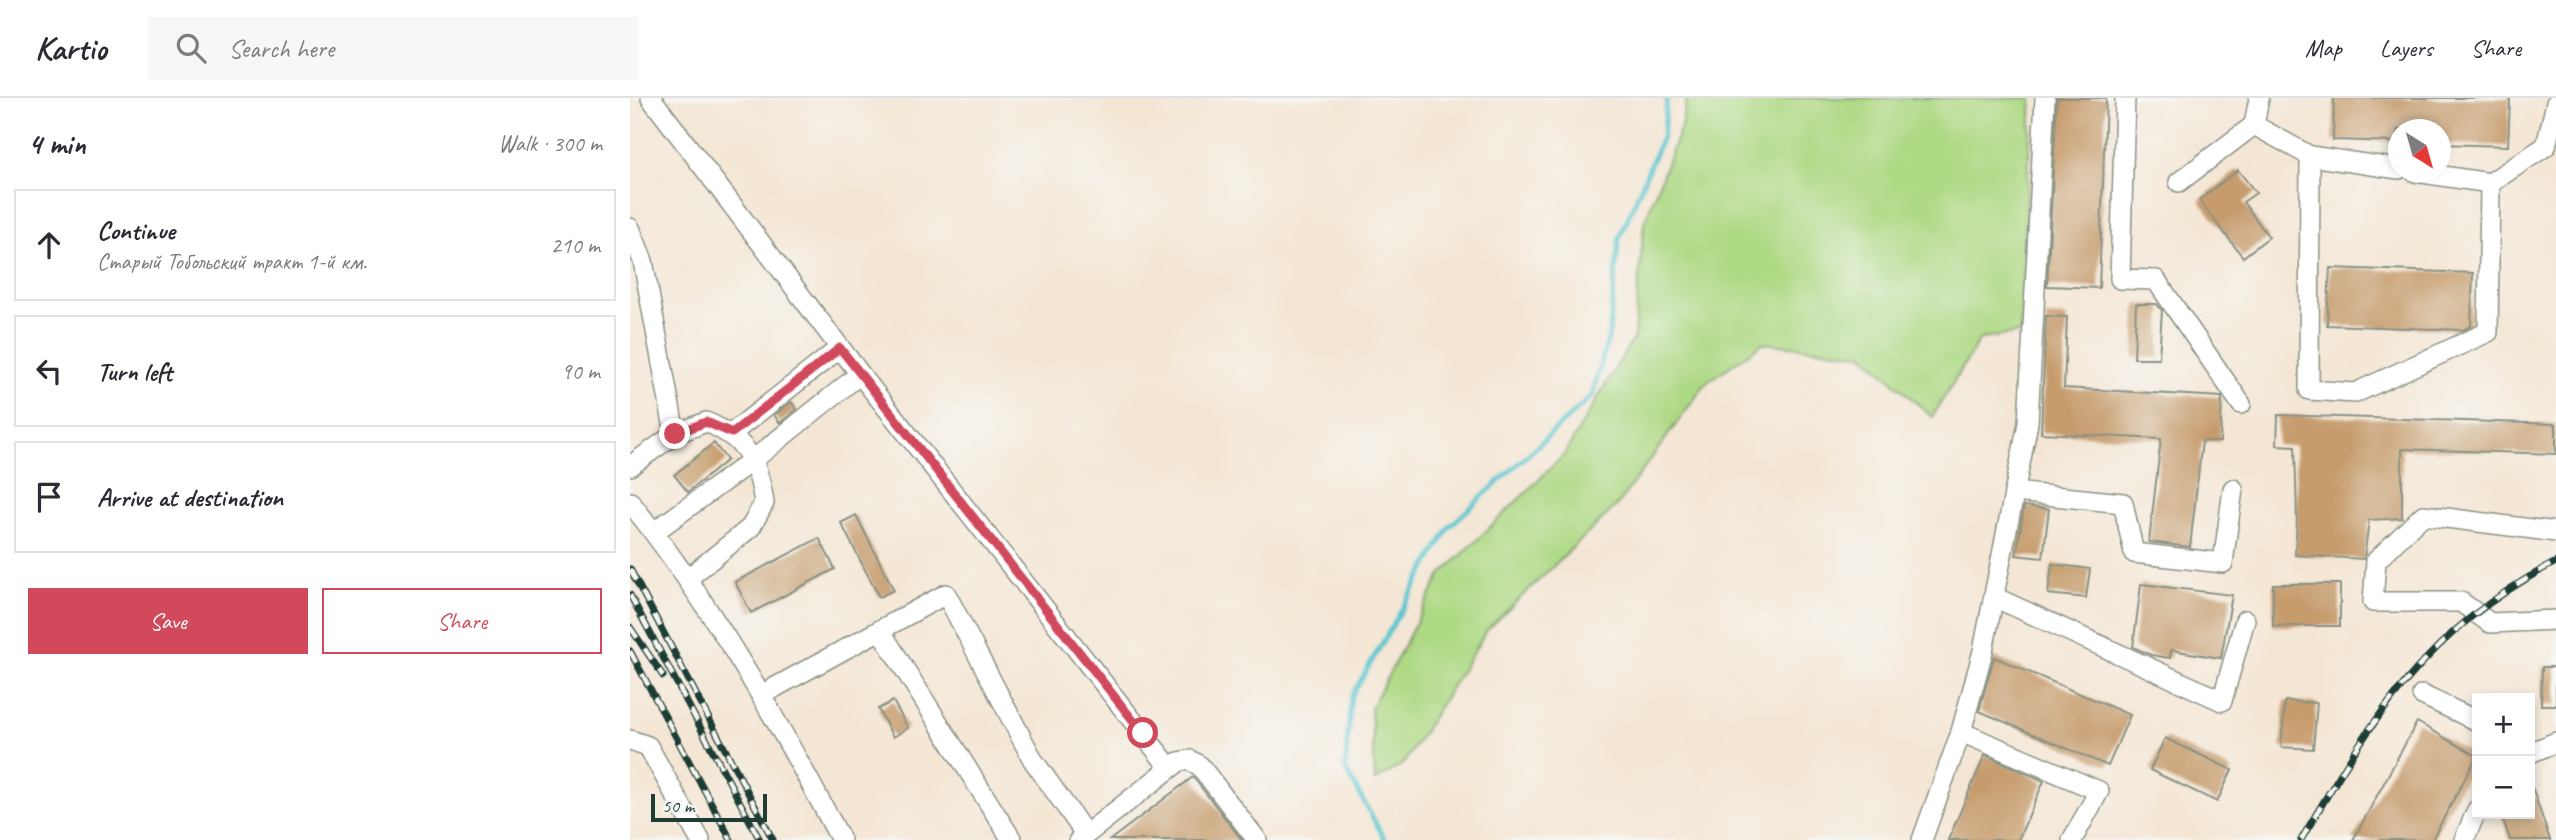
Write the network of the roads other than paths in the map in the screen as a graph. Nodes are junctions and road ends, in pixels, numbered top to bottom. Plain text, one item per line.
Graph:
1 (651, 98) edge
2 (2045, 98) edge
3 (2125, 98) edge
4 (2259, 98) edge
5 (2556, 103) edge
6 (2254, 125) junction
7 (2309, 156) junction
8 (2388, 167) edge
9 (2451, 177) edge
10 (2179, 183) dead end
11 (2490, 183) junction
12 (630, 228) edge
13 (840, 348) junction
14 (860, 374) junction
15 (2241, 404) dead end
16 (732, 433) junction
17 (675, 434) junction
18 (753, 460) junction
19 (630, 466) edge
20 (2233, 489) dead end
21 (2014, 492) junction
22 (630, 502) edge
23 (654, 532) junction
24 (2556, 532) edge
25 (687, 579) junction
26 (1994, 597) junction
27 (2245, 620) dead end
28 (2556, 620) edge
29 (880, 630) junction
30 (761, 695) junction
31 (2422, 695) dead end
32 (2472, 720) edge
33 (1961, 732) junction
34 (630, 740) edge
35 (2556, 742) edge
36 (2535, 749) edge
37 (1170, 768) junction
38 (2473, 819) edge
39 (1083, 838) edge
40 (700, 840) edge
41 (841, 840) edge
42 (1012, 840) edge
43 (1257, 840) edge
44 (1922, 840) edge
45 (2072, 840) edge
46 (2464, 840) edge

1 - 13 lane
2 - 21 lane
3 - 15 lane
4 - 6 lane
5 - 11 lane
6 - 7 lane
6 - 10 lane
7 - 8 lane
7 - 11 lane
9 - 11 lane
12 - 17 lane
13 - 14 lane
13 - 16 lane
14 - 18 lane
14 - 37 lane
16 - 17 lane
16 - 18 lane
17 - 19 lane
18 - 23 lane
18 - 25 lane
20 - 21 lane
21 - 26 lane
22 - 23 lane
23 - 25 lane
24 - 28 lane
25 - 30 lane
26 - 27 lane
26 - 33 lane
29 - 30 lane
29 - 39 lane
29 - 42 lane
30 - 41 lane
31 - 32 lane
33 - 44 lane
33 - 45 lane
34 - 40 lane
35 - 36 lane
37 - 39 lane
37 - 43 lane
38 - 46 lane

